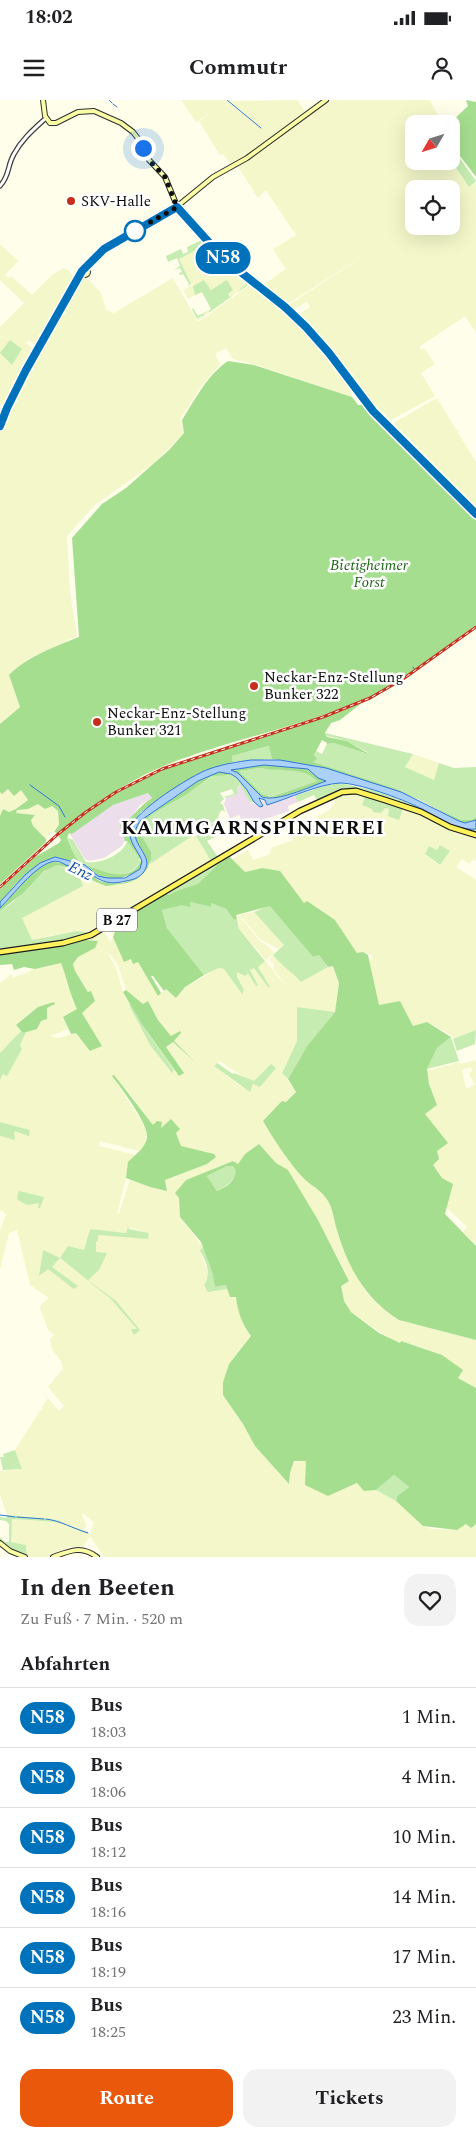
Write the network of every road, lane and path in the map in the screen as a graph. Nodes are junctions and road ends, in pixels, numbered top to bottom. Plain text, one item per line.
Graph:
1 (43, 100) edge
2 (326, 100) edge
3 (47, 120) junction
4 (0, 186) edge
5 (178, 208) junction
6 (0, 426) edge
7 (476, 514) edge
8 (476, 835) edge
9 (0, 952) edge
10 (0, 1543) edge
11 (25, 1557) edge
12 (53, 1557) edge
13 (96, 1557) edge

1 - 3 main road
2 - 5 main road
3 - 4 street
3 - 5 main road
5 - 6 main road
5 - 7 main road
8 - 9 main road, B 27
10 - 11 main road
12 - 13 main road

